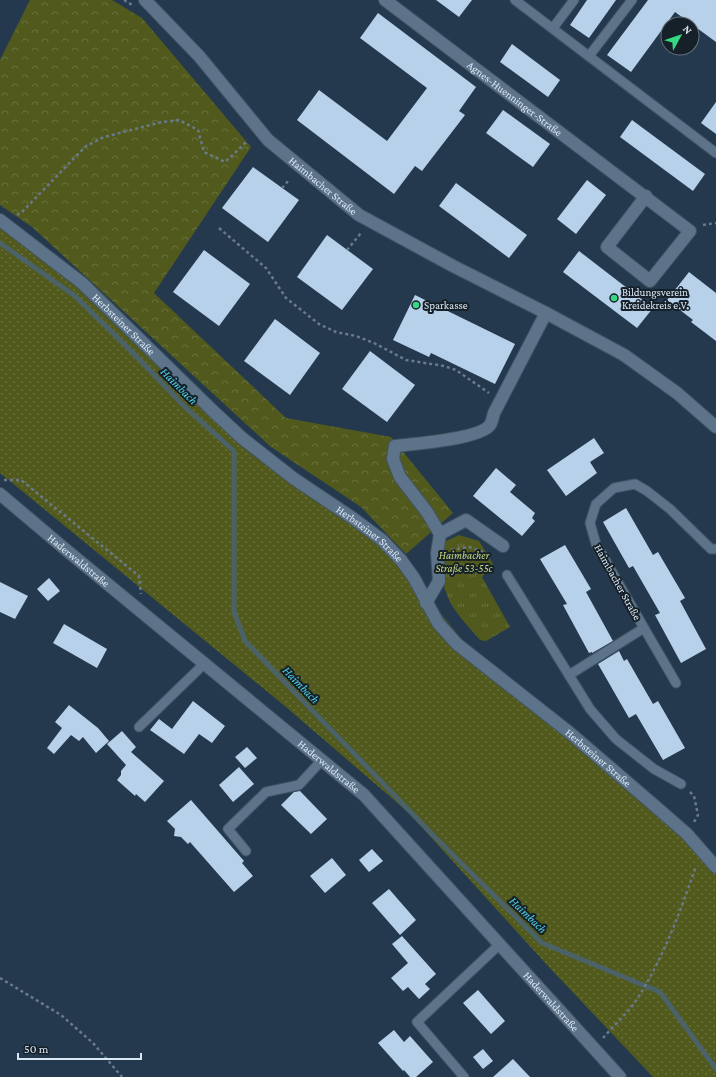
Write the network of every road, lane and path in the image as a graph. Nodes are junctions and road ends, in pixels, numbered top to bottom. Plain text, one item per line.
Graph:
1 (384, 0) edge
2 (515, 0) edge
3 (574, 0) edge
4 (632, 0) edge
5 (148, 1) edge
6 (552, 28) junction
7 (589, 56) junction
8 (248, 140) dead end
9 (716, 153) edge
10 (290, 179) dead end
11 (282, 188) dead end
12 (646, 196) junction
13 (2, 221) edge
14 (219, 228) dead end
15 (360, 233) dead end
16 (347, 250) dead end
17 (546, 313) junction
18 (504, 394) junction
19 (716, 427) edge
20 (0, 480) edge
21 (0, 494) edge
22 (440, 534) junction
23 (503, 546) dead end
24 (716, 549) edge
25 (437, 553) junction
26 (492, 555) dead end
27 (507, 575) dead end
28 (426, 603) junction
29 (143, 613) junction
30 (644, 628) junction
31 (205, 664) junction
32 (569, 675) junction
33 (676, 683) dead end
34 (139, 727) dead end
35 (322, 760) junction
36 (681, 784) joint
37 (687, 834) junction
38 (246, 851) dead end
39 (702, 851) junction
40 (716, 867) edge
41 (500, 944) junction
42 (0, 978) edge
43 (595, 1048) junction
44 (122, 1077) edge
45 (464, 1077) edge
46 (620, 1077) edge

1 - 12 street, Agnes-Huenninger-Straße
2 - 6 lane
3 - 6 lane
4 - 7 lane
5 - 17 street, Haimbacher Straße
6 - 7 lane
7 - 9 lane
8 - 13 path
10 - 11 path
12 - 12 street, Agnes-Huenninger-Straße
13 - 28 street, Herbsteiner Straße
14 - 18 path
15 - 16 path
17 - 18 street
17 - 19 street, Haimbacher Straße
18 - 22 street
20 - 29 path
21 - 29 street, Haderwaldstraße
22 - 23 street
22 - 25 street
24 - 30 lane, Haimbacher Straße
25 - 26 path
25 - 28 street
27 - 32 lane
28 - 37 street, Herbsteiner Straße
29 - 31 street, Haderwaldstraße
30 - 32 lane, Haimbacher Straße
30 - 33 lane
31 - 34 lane
31 - 35 street, Haderwaldstraße
32 - 36 lane
35 - 38 lane
35 - 41 street, Haderwaldstraße
36 - 37 path
37 - 39 street, Herbsteiner Straße
39 - 40 street, Herbsteiner Straße
39 - 43 path
41 - 43 street, Haderwaldstraße
41 - 45 lane
42 - 44 path
43 - 46 street, Haderwaldstraße

